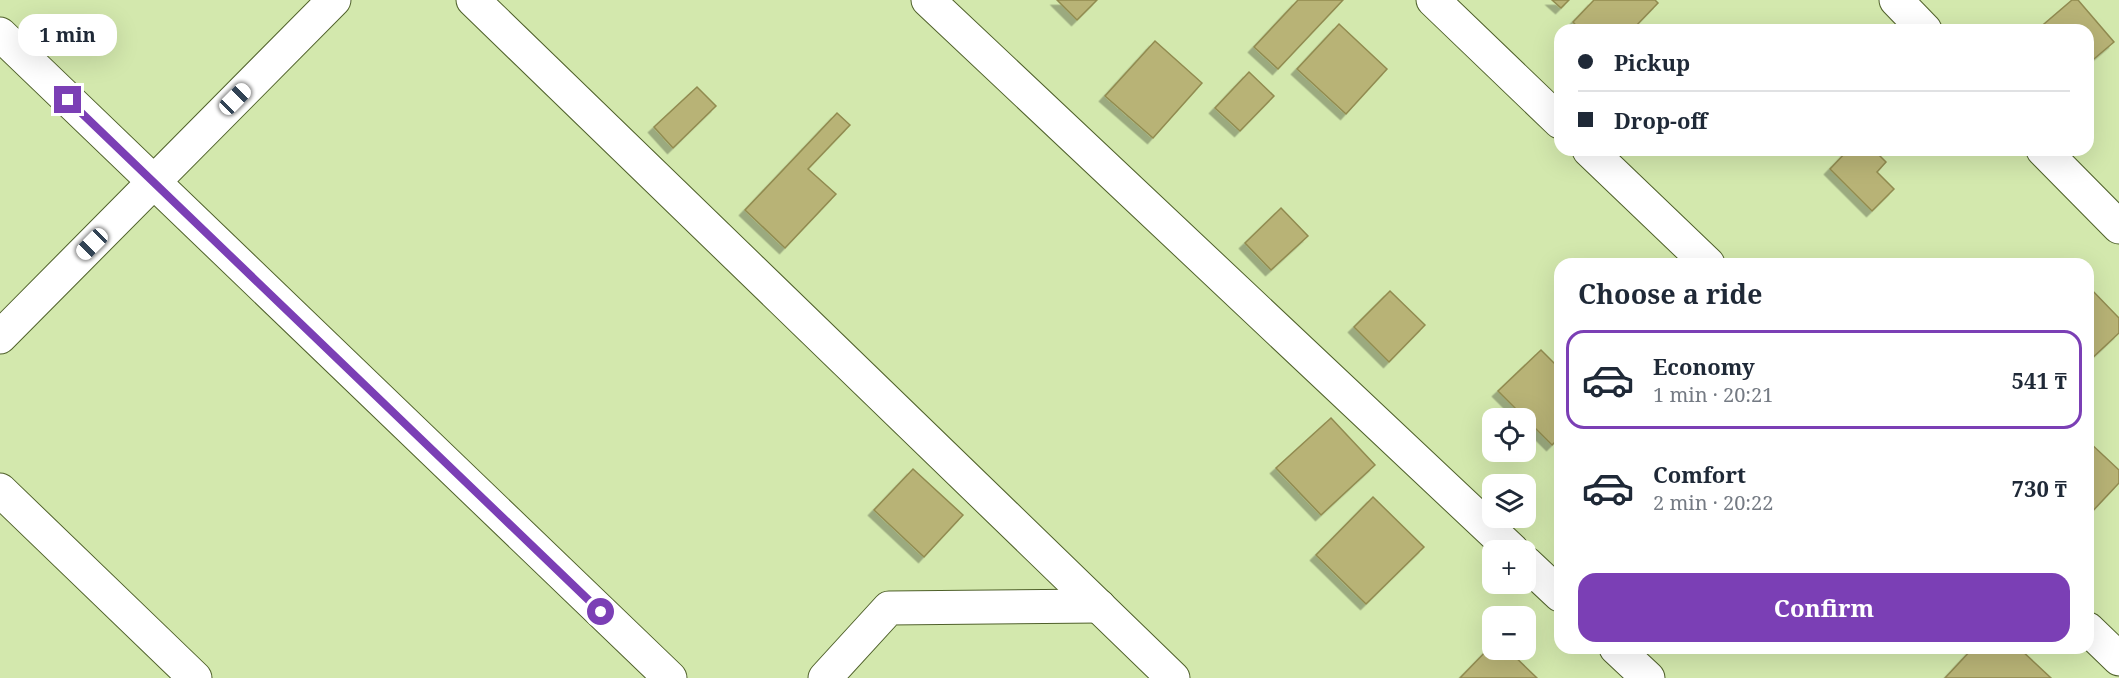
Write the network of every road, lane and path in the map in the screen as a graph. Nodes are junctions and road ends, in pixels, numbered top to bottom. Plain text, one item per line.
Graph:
1 (334, 0) edge
2 (473, 0) edge
3 (928, 0) edge
4 (1433, 0) edge
5 (1896, 0) edge
6 (1919, 24) edge
7 (0, 34) edge
8 (1554, 116) edge
9 (1595, 156) edge
10 (2049, 156) edge
11 (153, 182) junction
12 (2119, 227) edge
13 (1702, 258) edge
14 (0, 337) edge
15 (0, 490) edge
16 (1501, 540) edge
17 (1536, 572) edge
18 (1554, 589) edge
19 (1099, 606) junction
20 (2094, 635) edge
21 (1622, 654) edge
22 (2119, 659) edge
23 (195, 678) edge
24 (670, 678) edge
25 (825, 678) edge
26 (1173, 678) edge
27 (1648, 678) edge

1 - 11 street
2 - 19 street
3 - 16 street
4 - 8 street
5 - 6 street
7 - 11 street
9 - 13 street
10 - 12 street
11 - 14 street
11 - 24 street
15 - 23 street
17 - 18 street
19 - 25 street
19 - 26 street
20 - 22 street
21 - 27 street

